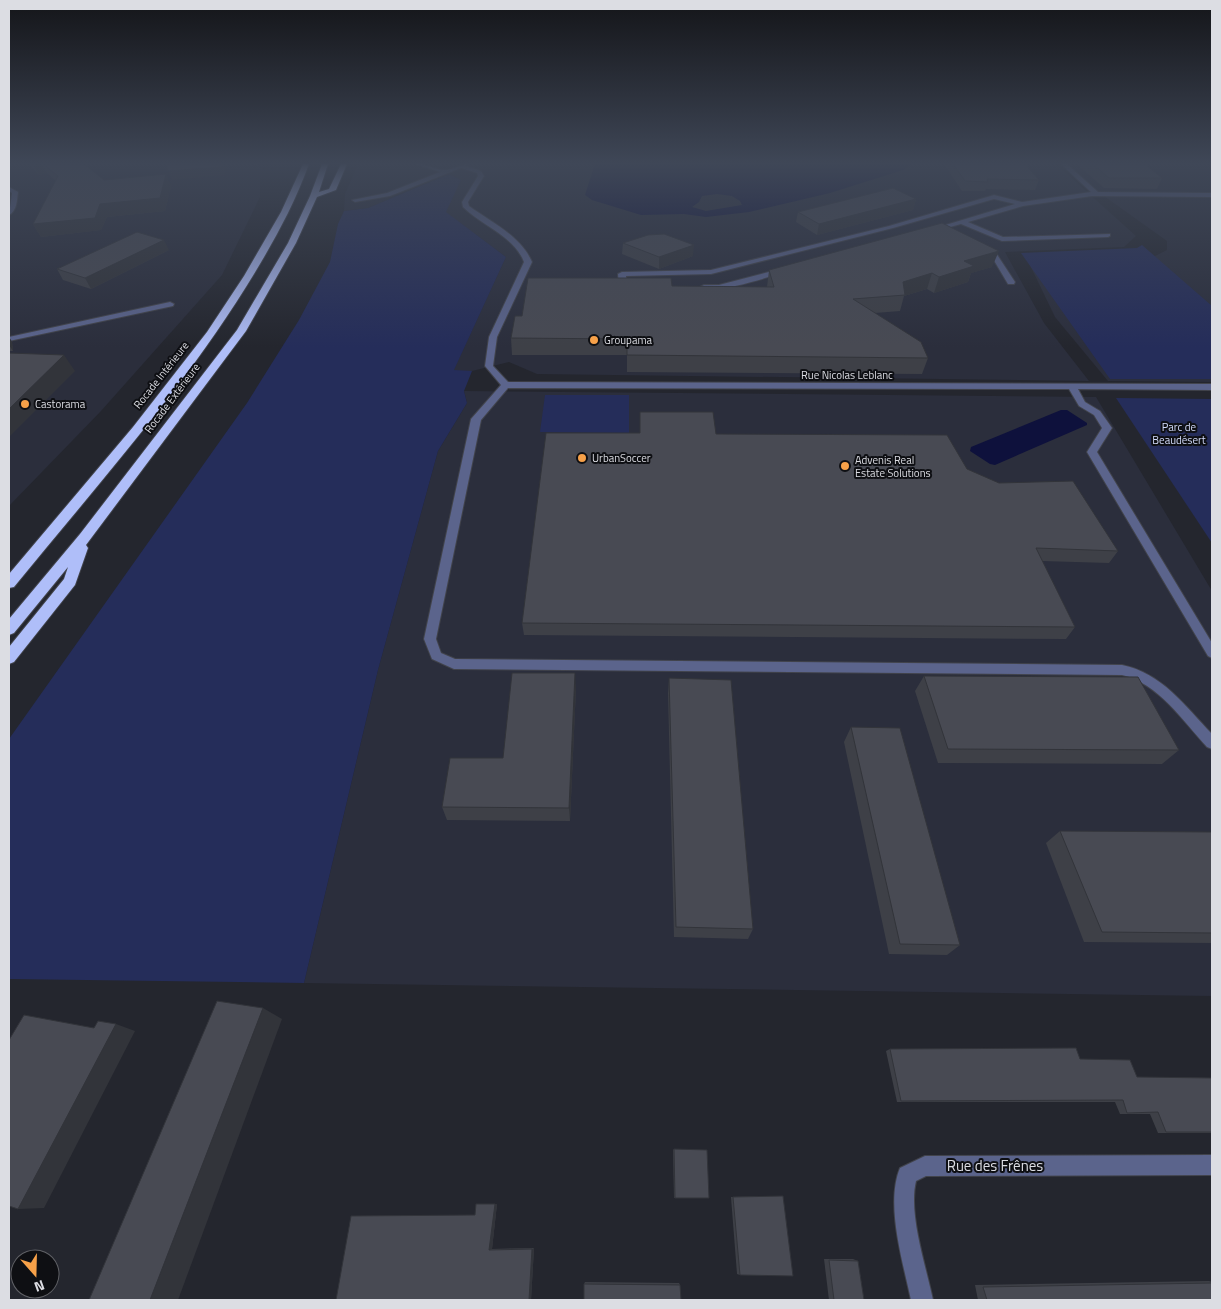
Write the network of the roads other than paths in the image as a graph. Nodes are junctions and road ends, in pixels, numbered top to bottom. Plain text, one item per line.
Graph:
1 (277, 225) edge
2 (300, 225) edge
3 (491, 225) edge
4 (894, 225) edge
5 (946, 225) edge
6 (970, 225) edge
7 (943, 226) junction
8 (951, 230) edge
9 (927, 231) edge
10 (1108, 235) dead end
11 (976, 243) edge
12 (805, 247) junction
13 (818, 255) edge
14 (796, 266) edge
15 (719, 270) junction
16 (739, 282) junction
17 (1011, 282) dead end
18 (699, 287) edge
19 (642, 288) edge
20 (170, 304) dead end
21 (9, 339) edge
22 (506, 384) junction
23 (1072, 387) junction
24 (1212, 387) edge
25 (85, 537) junction
26 (15, 573) edge
27 (9, 583) edge
28 (9, 629) edge
29 (1212, 653) edge
30 (9, 658) edge
31 (1212, 743) edge
32 (1212, 1165) edge
33 (922, 1300) edge

1 - 26 highway, Rocade Intérieure
2 - 25 highway, Rocade Extérieure
3 - 22 street
4 - 12 street
5 - 7 street
6 - 10 street
7 - 8 street
7 - 9 street
11 - 17 street
12 - 13 street
12 - 15 street
14 - 16 street
15 - 16 street
15 - 19 street
16 - 18 street
20 - 21 street
22 - 23 street, Rue Nicolas Leblanc
22 - 31 street
23 - 24 street, Rue Nicolas Leblanc
23 - 29 street
25 - 28 highway, Rocade Extérieure
25 - 30 highway
26 - 27 highway, Rocade Intérieure
32 - 33 street, Rue des Frênes

